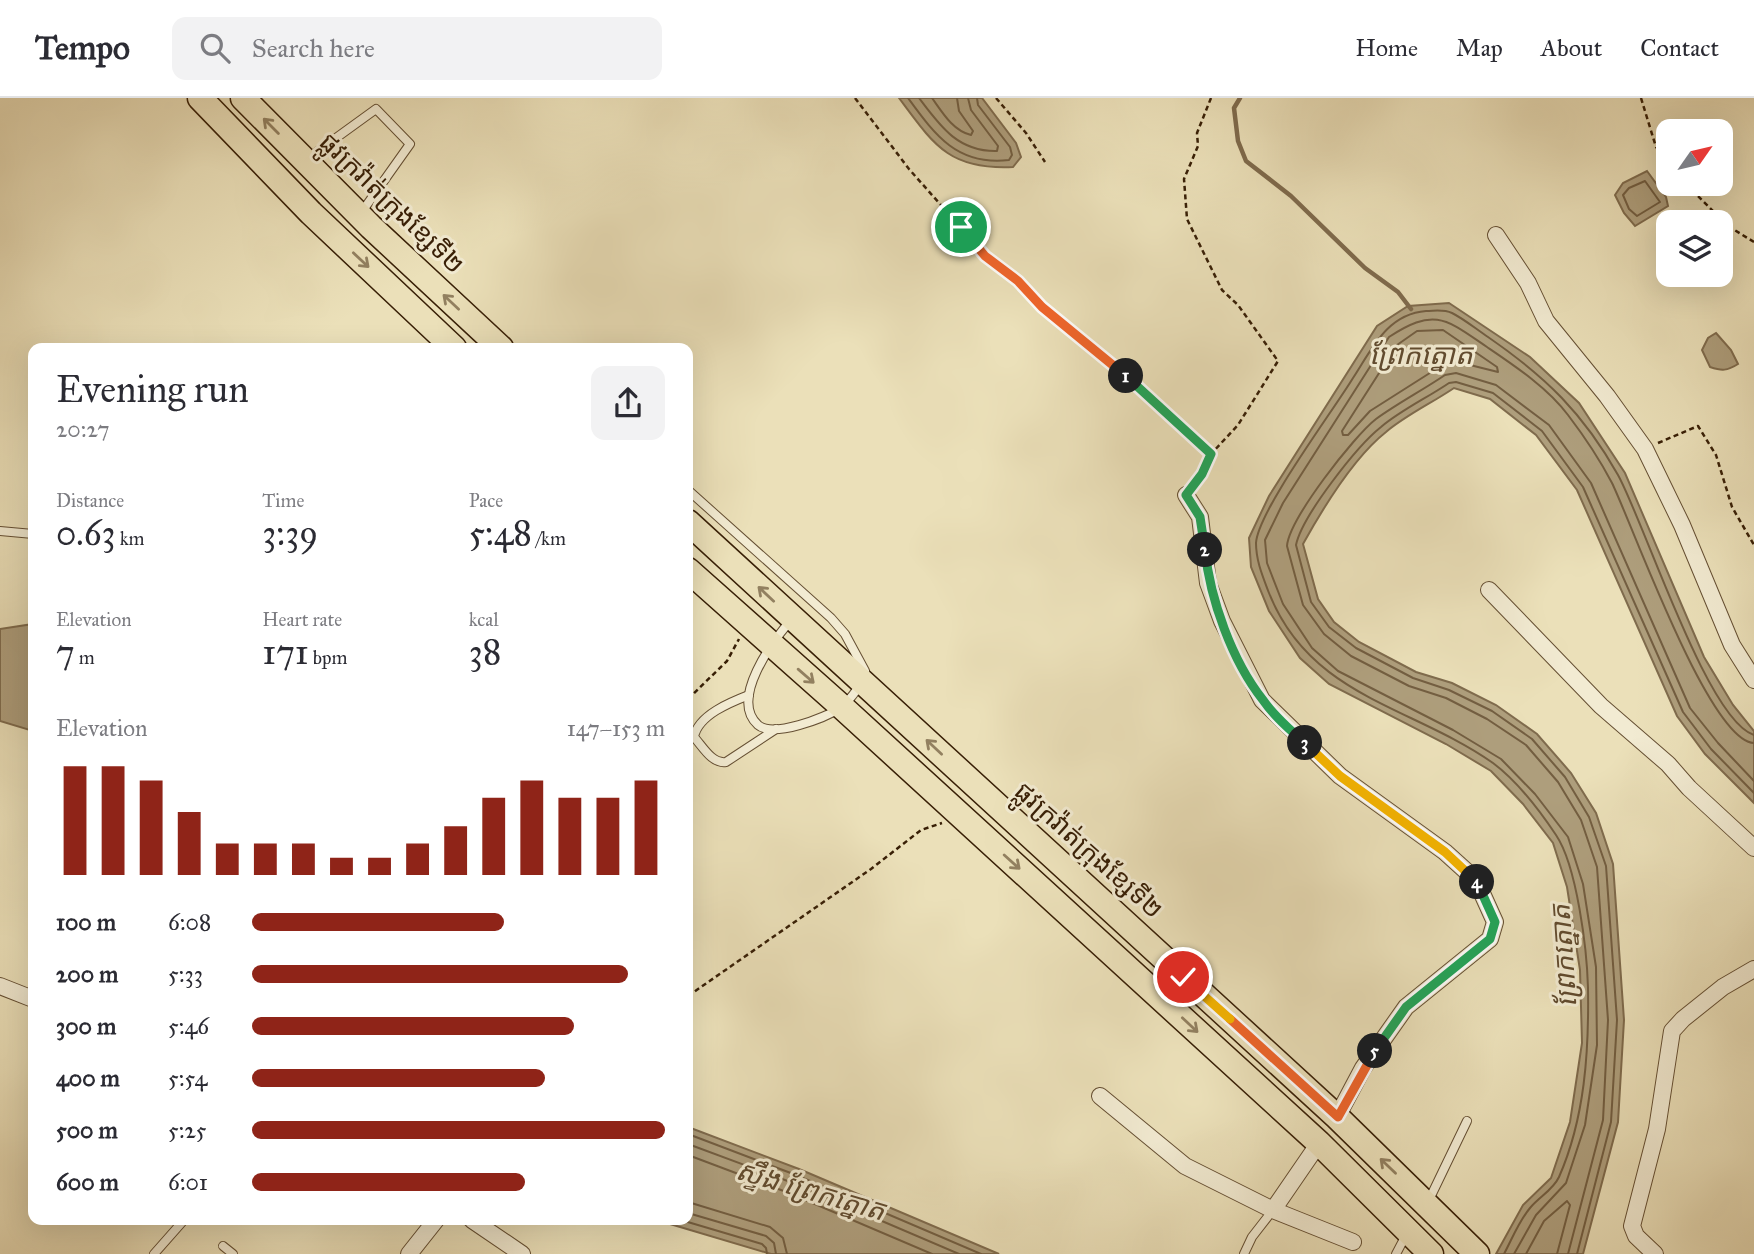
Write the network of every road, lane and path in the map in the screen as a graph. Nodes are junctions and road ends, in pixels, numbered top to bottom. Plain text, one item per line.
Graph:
1 (200, 98) edge
2 (243, 98) edge
3 (855, 98) edge
4 (996, 98) edge
5 (1211, 98) edge
6 (1641, 98) edge
7 (1656, 146) edge
8 (305, 160) junction
9 (1045, 162) dead end
10 (1698, 196) edge
11 (360, 216) junction
12 (1496, 235) dead end
13 (1754, 243) edge
14 (449, 343) edge
15 (496, 343) edge
16 (1645, 449) junction
17 (1211, 454) junction
18 (693, 495) edge
19 (1186, 495) joint
20 (693, 527) edge
21 (0, 531) edge
22 (28, 534) edge
23 (1754, 545) edge
24 (740, 570) junction
25 (693, 575) edge
26 (1489, 590) dead end
27 (716, 596) junction
28 (793, 619) junction
29 (747, 624) junction
30 (770, 644) junction
31 (1754, 680) edge
32 (871, 689) junction
33 (693, 694) edge
34 (749, 695) junction
35 (842, 707) junction
36 (778, 728) junction
37 (961, 816) junction
38 (1754, 848) edge
39 (1106, 906) junction
40 (1086, 929) junction
41 (1754, 969) edge
42 (0, 986) edge
43 (693, 993) edge
44 (28, 997) edge
45 (1100, 1096) dead end
46 (1338, 1117) junction
47 (1467, 1121) dead end
48 (1319, 1143) junction
49 (1427, 1204) junction
50 (1273, 1210) junction
51 (180, 1225) edge
52 (432, 1225) edge
53 (479, 1225) edge
54 (1409, 1230) junction
55 (1353, 1242) dead end
56 (223, 1246) dead end
57 (154, 1254) edge
58 (233, 1254) edge
59 (409, 1254) edge
60 (522, 1254) edge
61 (1244, 1254) edge
62 (1396, 1254) edge
63 (1431, 1254) edge
64 (1477, 1254) edge
65 (1655, 1254) edge

1 -> 14 main road
8 -> 2 main road, ផ្លូវក្រវ៉ាត់ក្រុងខ្សែទី២
3 - 17 path
4 - 9 path
5 - 17 path
6 - 7 path
8 - 11 main road, ផ្លូវក្រវ៉ាត់ក្រុងខ្សែទី២
8 - 11 lane
10 - 13 path
15 -> 11 main road, ផ្លូវក្រវ៉ាត់ក្រុងខ្សែទី២
12 - 16 street
16 - 23 path
16 - 31 street
17 - 19 path
18 - 32 lane
19 - 46 street
20 - 24 main road, ផ្លូវក្រវ៉ាត់ក្រុងខ្សែទី២
21 - 22 lane
24 - 27 main road
28 -> 24 main road, ផ្លូវក្រវ៉ាត់ក្រុងខ្សែទី២
25 - 27 main road
26 - 38 street
27 - 29 main road
28 - 30 lane
28 - 32 main road, ផ្លូវក្រវ៉ាត់ក្រុងខ្សែទី២
29 - 30 main road
29 - 33 path
30 - 34 lane
30 -> 35 main road
32 - 35 lane
39 -> 32 main road, ផ្លូវក្រវ៉ាត់ក្រុងខ្សែទី២
34 - 36 lane
34 - 36 lane
35 - 36 lane
35 - 37 main road
37 -> 40 main road
37 - 43 path
39 - 40 main road
39 - 46 main road, ផ្លូវក្រវ៉ាត់ក្រុងខ្សែទី២
40 -> 48 main road
41 - 65 street
42 - 44 street
45 - 50 street
49 -> 46 main road, ផ្លូវក្រវ៉ាត់ក្រុងខ្សែទី២
47 - 49 lane
48 - 50 street
48 - 54 main road
49 - 64 main road, ផ្លូវក្រវ៉ាត់ក្រុងខ្សែទី២
50 - 55 street
50 - 61 lane
51 - 57 lane
52 - 59 street
53 - 60 street
54 - 62 lane
54 - 63 main road
56 - 58 lane

